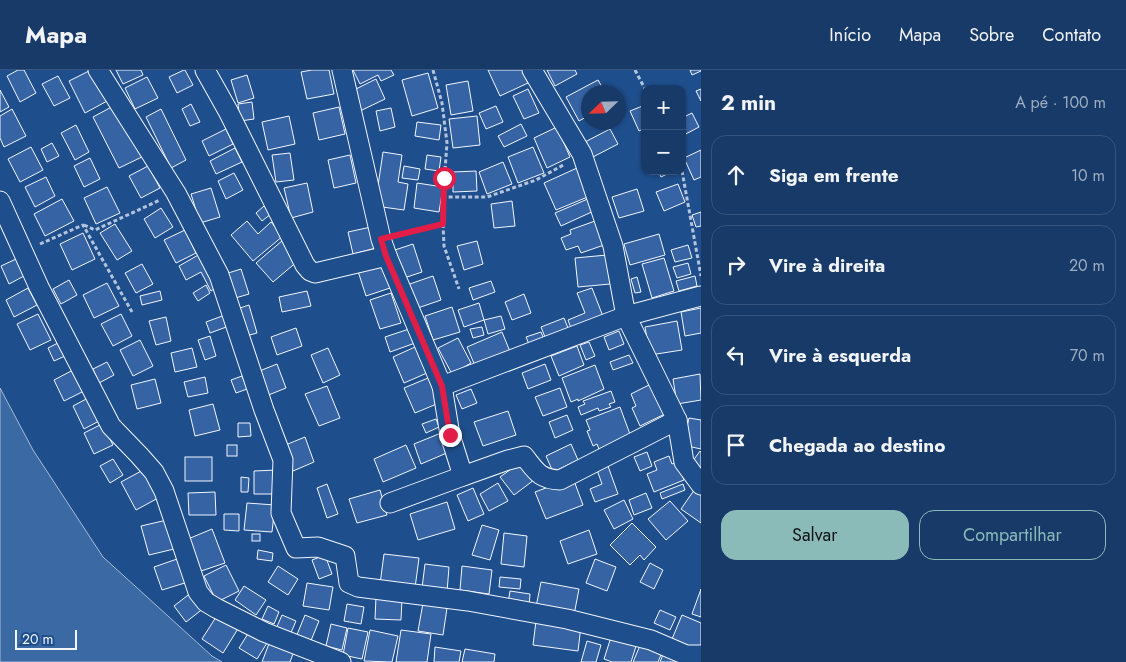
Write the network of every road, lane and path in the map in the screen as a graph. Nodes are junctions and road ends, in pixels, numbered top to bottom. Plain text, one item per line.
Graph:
1 (98, 70) edge
2 (205, 70) edge
3 (342, 70) edge
4 (433, 70) edge
5 (532, 70) edge
6 (635, 70) edge
7 (643, 85) edge
8 (582, 154) junction
9 (683, 175) edge
10 (176, 193) junction
11 (443, 196) junction
12 (0, 202) edge
13 (443, 224) junction
14 (83, 225) junction
15 (384, 247) junction
16 (22, 251) junction
17 (701, 276) edge
18 (459, 289) dead end
19 (701, 296) edge
20 (132, 312) dead end
21 (626, 316) junction
22 (442, 386) junction
23 (677, 420) junction
24 (463, 476) junction
25 (701, 485) edge
26 (390, 503) dead end
27 (701, 655) edge
28 (341, 662) edge

1 - 10 street
2 - 15 street
3 - 15 street
4 - 11 path
5 - 8 street
6 - 7 path
8 - 11 path
8 - 21 street
9 - 17 path
10 - 14 path
10 - 27 street
11 - 13 path
12 - 16 street
13 - 15 path
13 - 18 path
14 - 16 path
14 - 20 path
15 - 22 street
16 - 28 street
19 - 21 street
21 - 22 street
21 - 23 street
22 - 24 street
23 - 24 street
23 - 25 street
24 - 26 street

